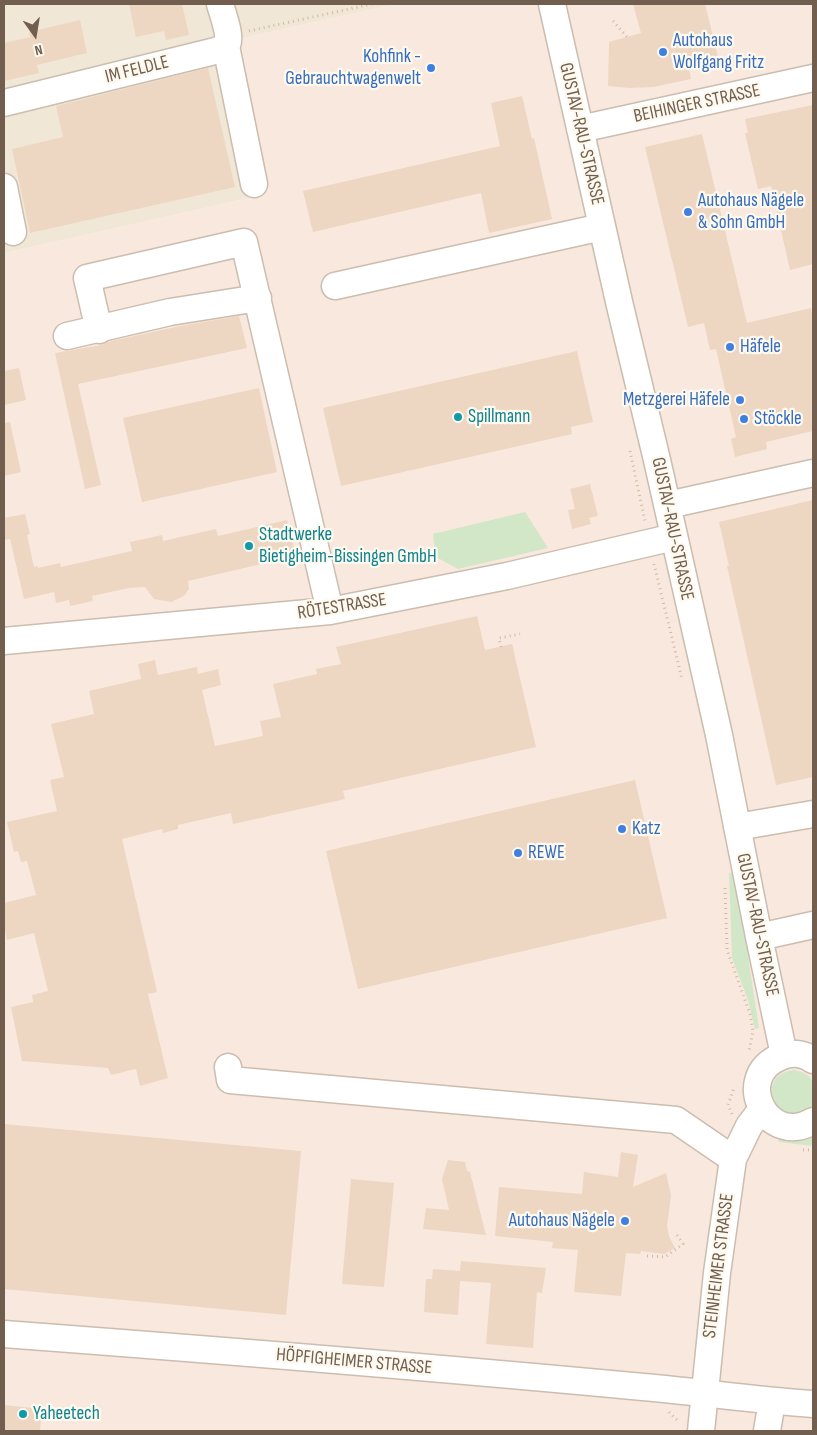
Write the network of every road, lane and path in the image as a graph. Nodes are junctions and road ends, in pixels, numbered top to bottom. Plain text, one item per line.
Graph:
1 (220, 4) edge
2 (372, 4) edge
3 (552, 4) edge
4 (613, 21) dead end
5 (627, 37) dead end
6 (228, 41) junction
7 (813, 78) edge
8 (4, 103) edge
9 (580, 129) junction
10 (254, 184) dead end
11 (4, 187) edge
12 (602, 228) junction
13 (14, 232) dead end
14 (336, 286) dead end
15 (258, 298) junction
16 (99, 330) junction
17 (67, 336) dead end
18 (813, 473) edge
19 (668, 505) junction
20 (674, 537) junction
21 (330, 611) junction
22 (520, 634) dead end
23 (4, 642) edge
24 (501, 646) dead end
25 (813, 814) edge
26 (737, 826) junction
27 (813, 925) edge
28 (759, 937) junction
29 (784, 1055) junction
30 (813, 1060) edge
31 (228, 1067) dead end
32 (762, 1109) junction
33 (813, 1121) edge
34 (733, 1159) junction
35 (675, 1232) dead end
36 (647, 1256) dead end
37 (4, 1334) edge
38 (704, 1394) junction
39 (772, 1401) junction
40 (813, 1404) edge
41 (701, 1431) edge
42 (767, 1431) edge

1 - 6 street
2 - 6 path
3 - 9 street, GUSTAV-RAU-STRASSE
4 - 5 path
6 - 8 street, IM FELDLE
6 - 10 street
7 - 9 street, BEIHINGER STRASSE
9 - 12 street, GUSTAV-RAU-STRASSE
11 - 13 street
12 - 14 street
12 - 19 street, GUSTAV-RAU-STRASSE
15 - 16 street
15 - 16 street
15 - 21 street
16 - 17 street
18 - 19 street
19 - 20 street, GUSTAV-RAU-STRASSE
20 - 21 street, RÖTESTRASSE
20 - 26 street, GUSTAV-RAU-STRASSE
21 - 23 street, RÖTESTRASSE
22 - 24 path
25 - 26 street
26 - 28 street, GUSTAV-RAU-STRASSE
27 - 28 street
28 - 29 street, GUSTAV-RAU-STRASSE
29 - 30 street
29 - 32 street
31 - 34 street
32 - 33 street
32 - 34 street, STEINHEIMER STRASSE
34 - 38 street, STEINHEIMER STRASSE
35 - 36 path
37 - 38 street, HÖPFIGHEIMER STRASSE
38 - 39 street, HÖPFIGHEIMER STRASSE
38 - 41 street, STEINHEIMER STRASSE
39 - 40 street, HÖPFIGHEIMER STRASSE
39 - 42 street

